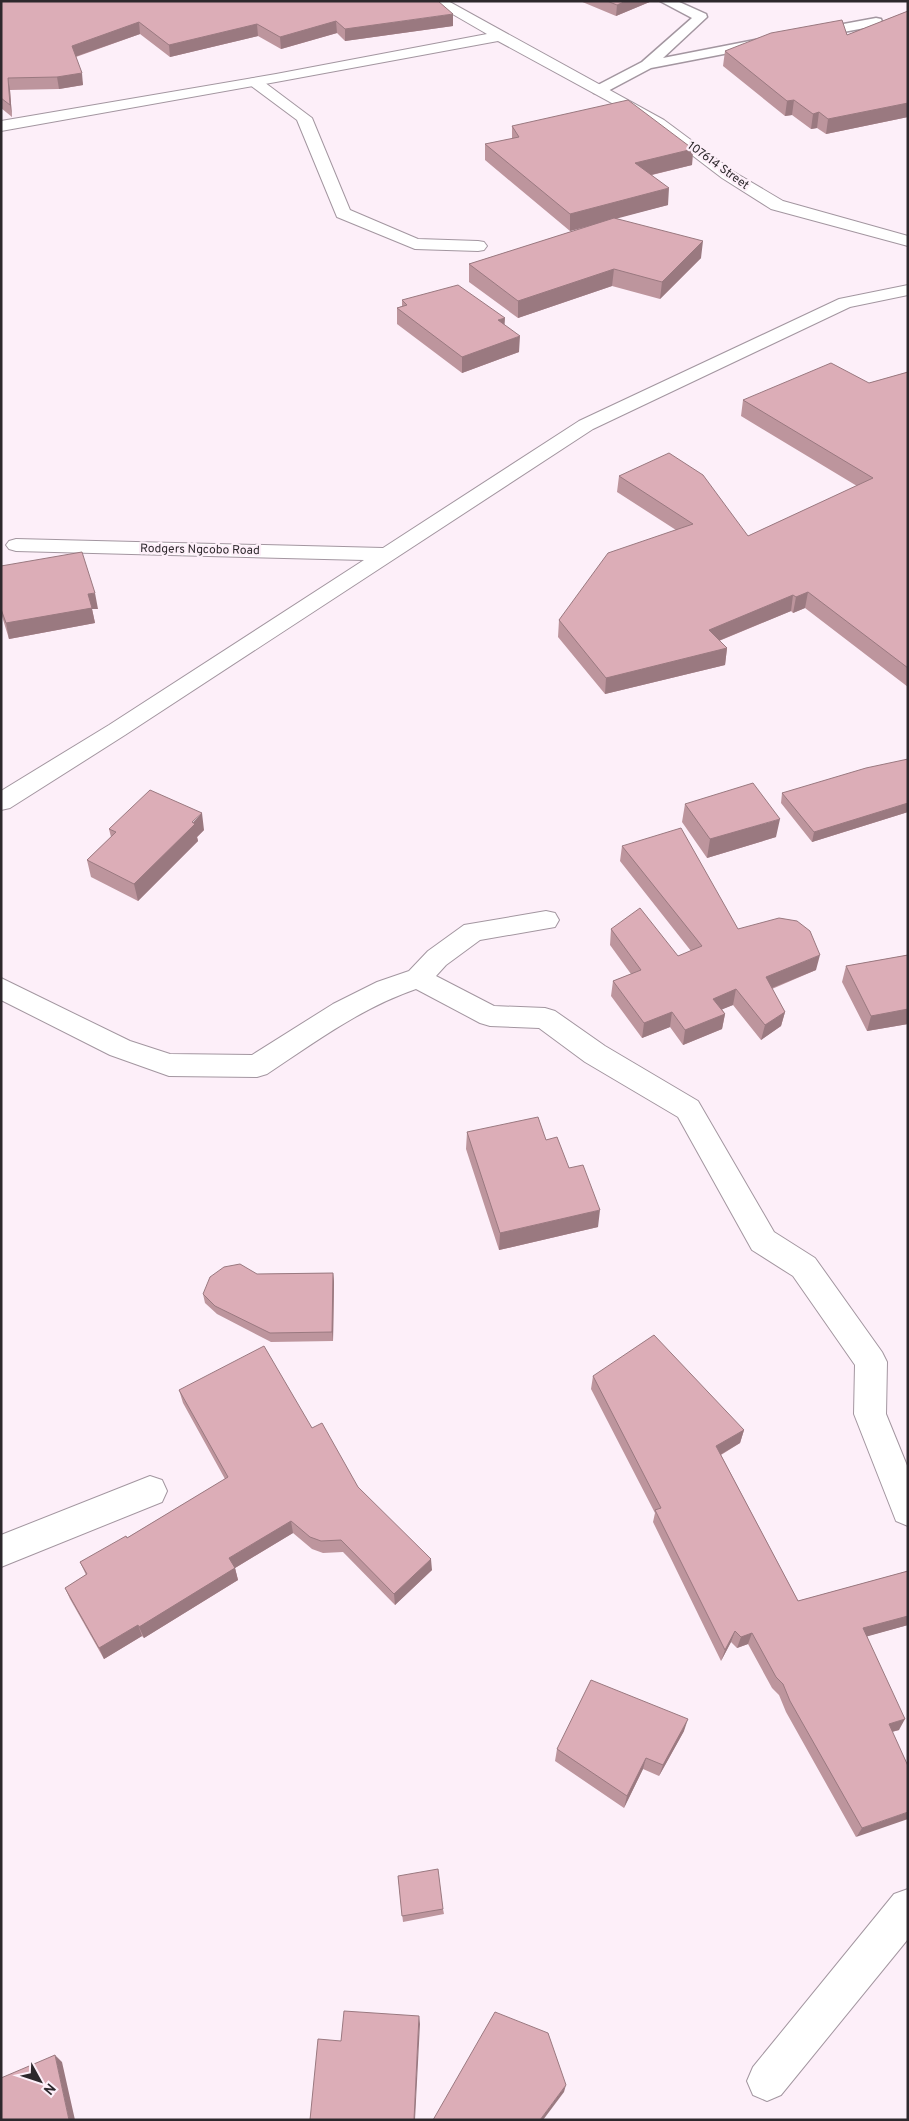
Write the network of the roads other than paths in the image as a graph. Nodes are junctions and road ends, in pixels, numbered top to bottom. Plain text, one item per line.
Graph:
1 (437, 1) edge
2 (666, 1) edge
3 (876, 22) edge
4 (500, 36) junction
5 (797, 36) edge
6 (778, 40) edge
7 (647, 65) junction
8 (255, 82) junction
9 (599, 90) junction
10 (1, 126) edge
11 (908, 241) edge
12 (478, 246) dead end
13 (908, 290) edge
14 (16, 546) dead end
15 (384, 554) junction
16 (1, 802) edge
17 (546, 920) dead end
18 (418, 978) junction
19 (1, 988) edge
20 (150, 1491) dead end
21 (908, 1510) edge
22 (1, 1552) edge
23 (908, 1908) edge
24 (767, 2081) dead end

1 - 4 street, 107614 Street
2 - 7 lane
3 - 5 lane
4 - 8 street
4 - 9 street, 107614 Street
6 - 7 lane
7 - 9 lane
8 - 10 street
8 - 12 street
9 - 11 street, 107614 Street
13 - 15 street
14 - 15 street, Rodgers Ngcobo Road
15 - 16 street
17 - 18 street
18 - 19 street
18 - 21 street
20 - 22 street
23 - 24 street

